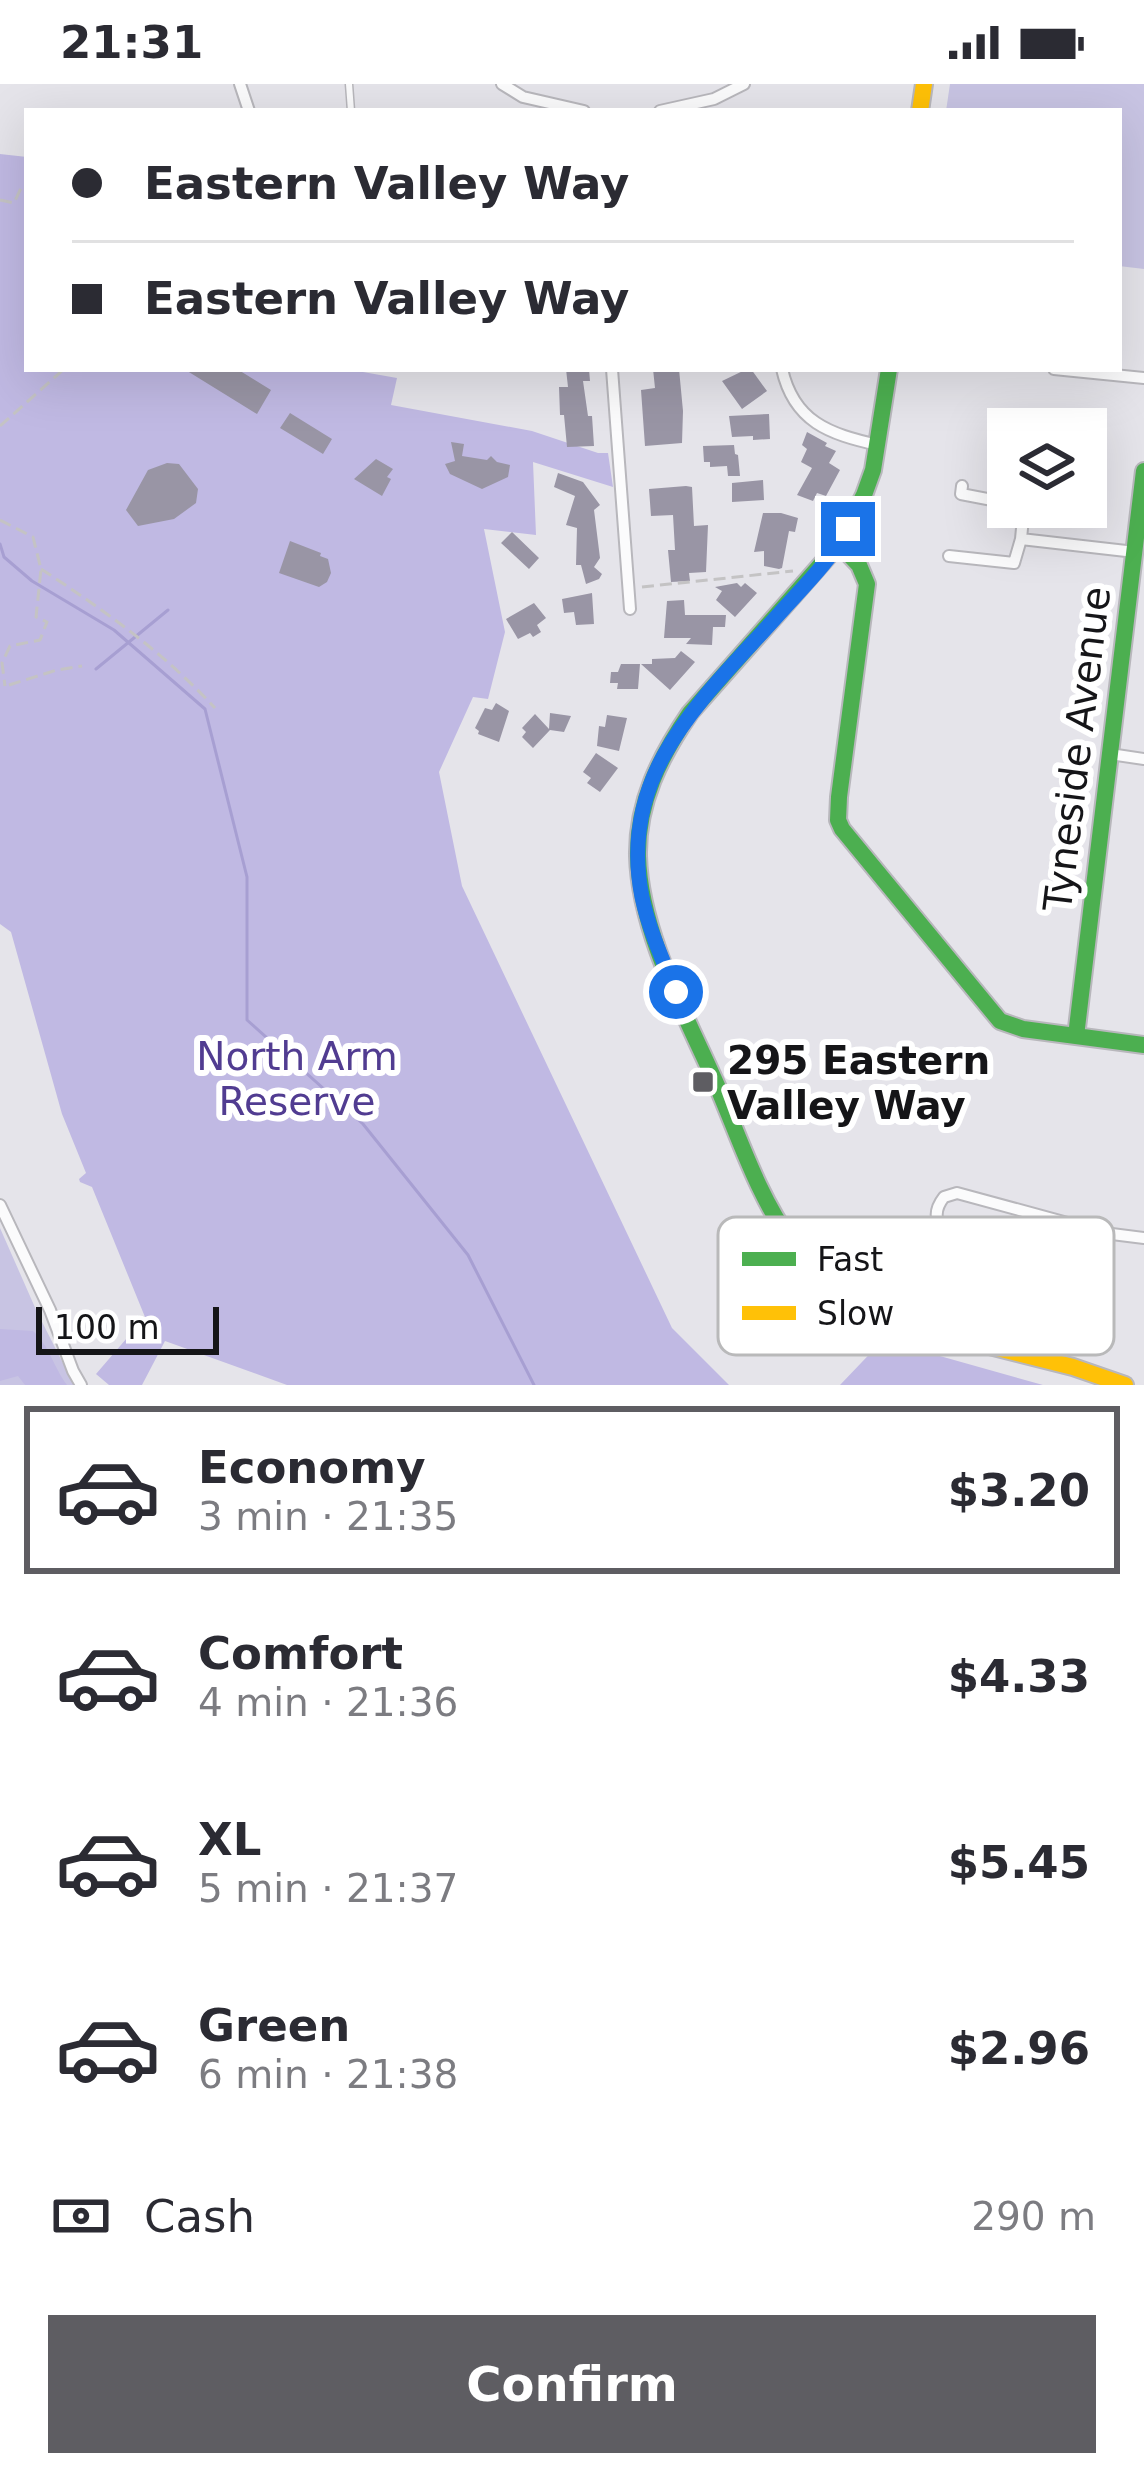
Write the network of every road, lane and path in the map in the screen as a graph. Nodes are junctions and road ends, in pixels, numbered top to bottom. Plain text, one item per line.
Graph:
1 (502, 84) edge
2 (744, 84) edge
3 (571, 108) edge
4 (674, 108) edge
5 (24, 189) edge
6 (0, 200) edge
7 (61, 372) edge
8 (612, 372) edge
9 (783, 372) edge
10 (889, 372) edge
11 (1084, 372) edge
12 (1144, 378) edge
13 (0, 426) edge
14 (878, 445) junction
15 (1144, 471) edge
16 (962, 486) dead end
17 (987, 499) edge
18 (0, 520) edge
19 (1022, 528) edge
20 (1021, 538) junction
21 (839, 544) junction
22 (1135, 552) junction
23 (949, 556) dead end
24 (41, 569) junction
25 (794, 571) dead end
26 (628, 589) junction
27 (629, 609) dead end
28 (82, 666) dead end
29 (3, 686) edge
30 (214, 708) dead end
31 (1110, 754) junction
32 (1144, 759) edge
33 (1076, 1036) junction
34 (1144, 1045) edge
35 (0, 1205) edge
36 (773, 1217) edge
37 (937, 1217) edge
38 (1045, 1217) edge
39 (1114, 1234) edge
40 (1144, 1238) edge
41 (1029, 1355) edge
42 (81, 1385) edge
43 (1125, 1385) edge

1 - 3 street
2 - 4 street
5 - 6 path
7 - 13 path
8 - 26 street
9 - 14 street
10 - 14 main road
11 - 12 street
14 - 21 main road
15 - 22 main road, Tyneside Avenue
16 - 17 street
18 - 24 path
19 - 20 street
20 - 22 street
20 - 23 street
21 - 33 main road
21 - 36 main road
22 - 31 main road, Tyneside Avenue
24 - 29 path
24 - 30 path
25 - 26 path
26 - 27 street
28 - 29 path
31 - 32 street
31 - 33 main road, Tyneside Avenue
33 - 34 main road
35 - 42 street
37 - 38 street
39 - 40 street
41 - 43 main road

